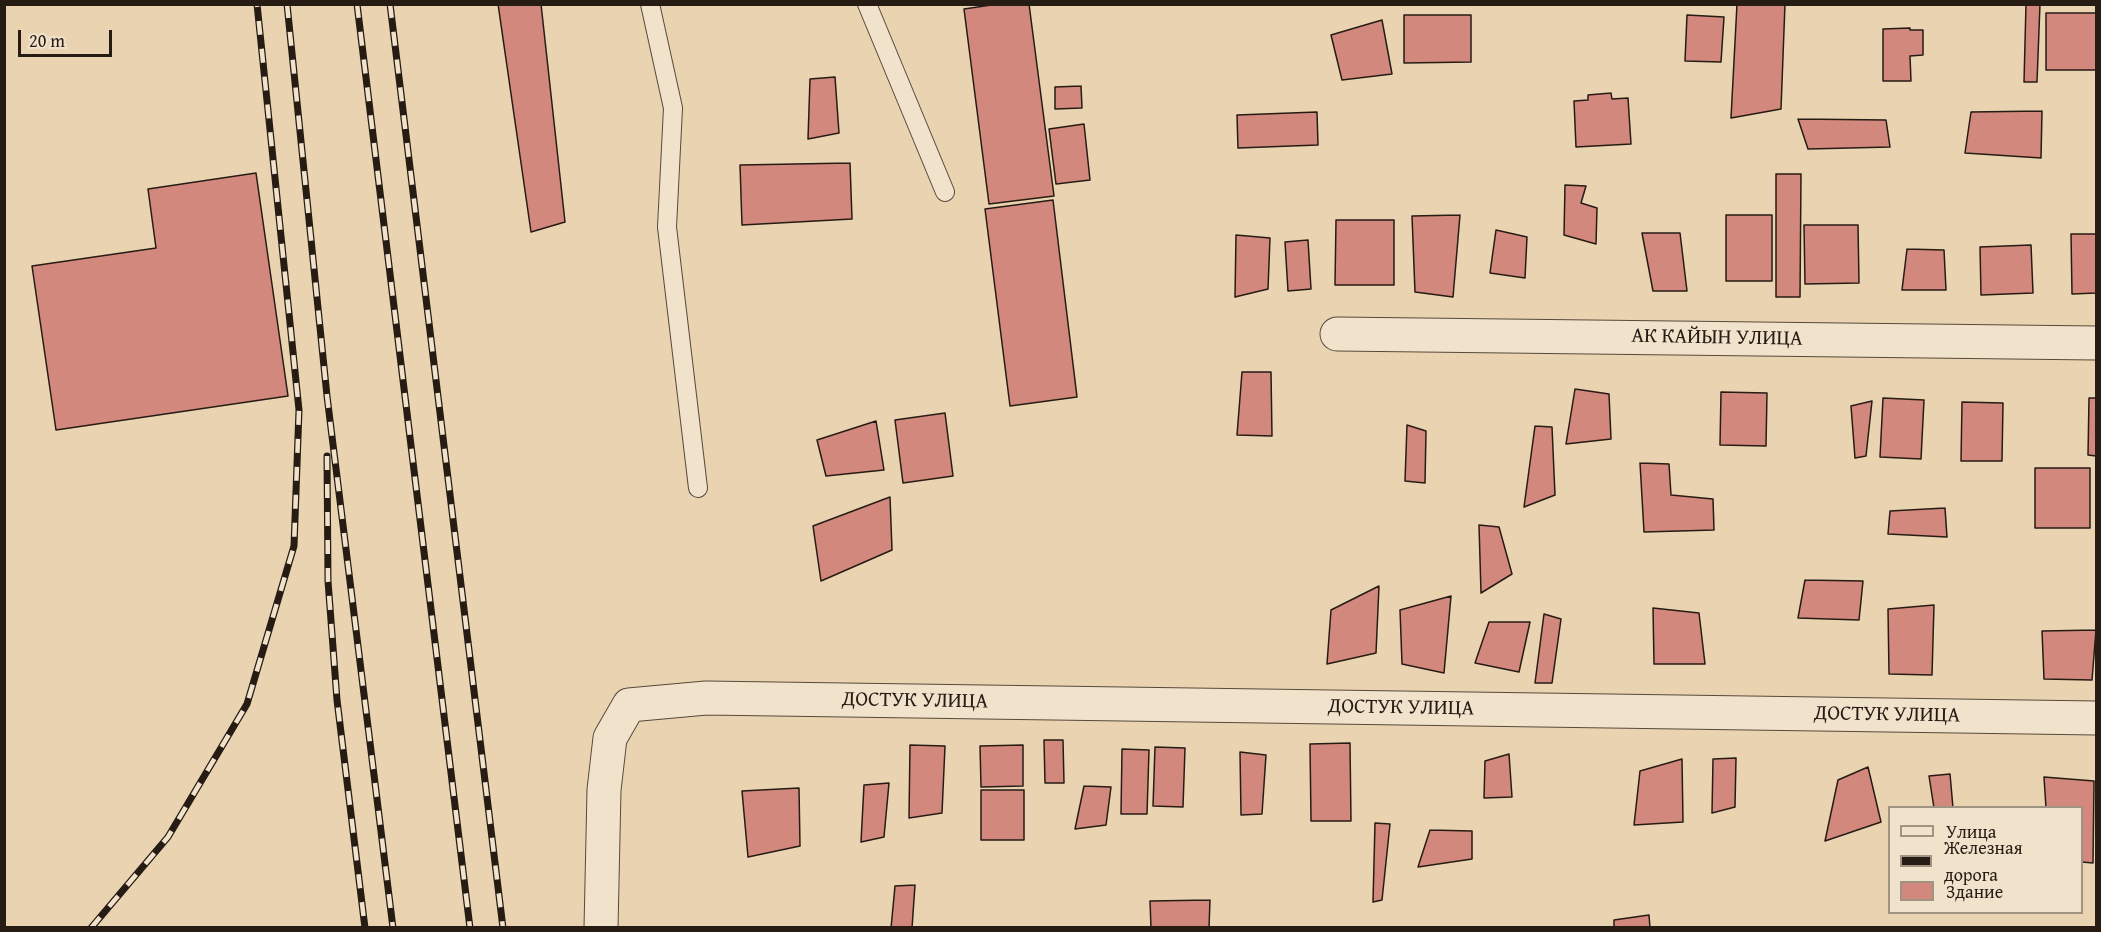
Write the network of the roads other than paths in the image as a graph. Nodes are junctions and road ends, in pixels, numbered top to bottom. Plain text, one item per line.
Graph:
1 (650, 4) edge
2 (867, 4) edge
3 (945, 192) dead end
4 (1337, 334) dead end
5 (2097, 343) edge
6 (698, 488) dead end
7 (2097, 718) edge
8 (601, 927) edge

1 - 6 lane
2 - 3 lane
4 - 5 street, АК КАЙЫН УЛИЦА
7 - 8 street, ДОСТУК УЛИЦА

